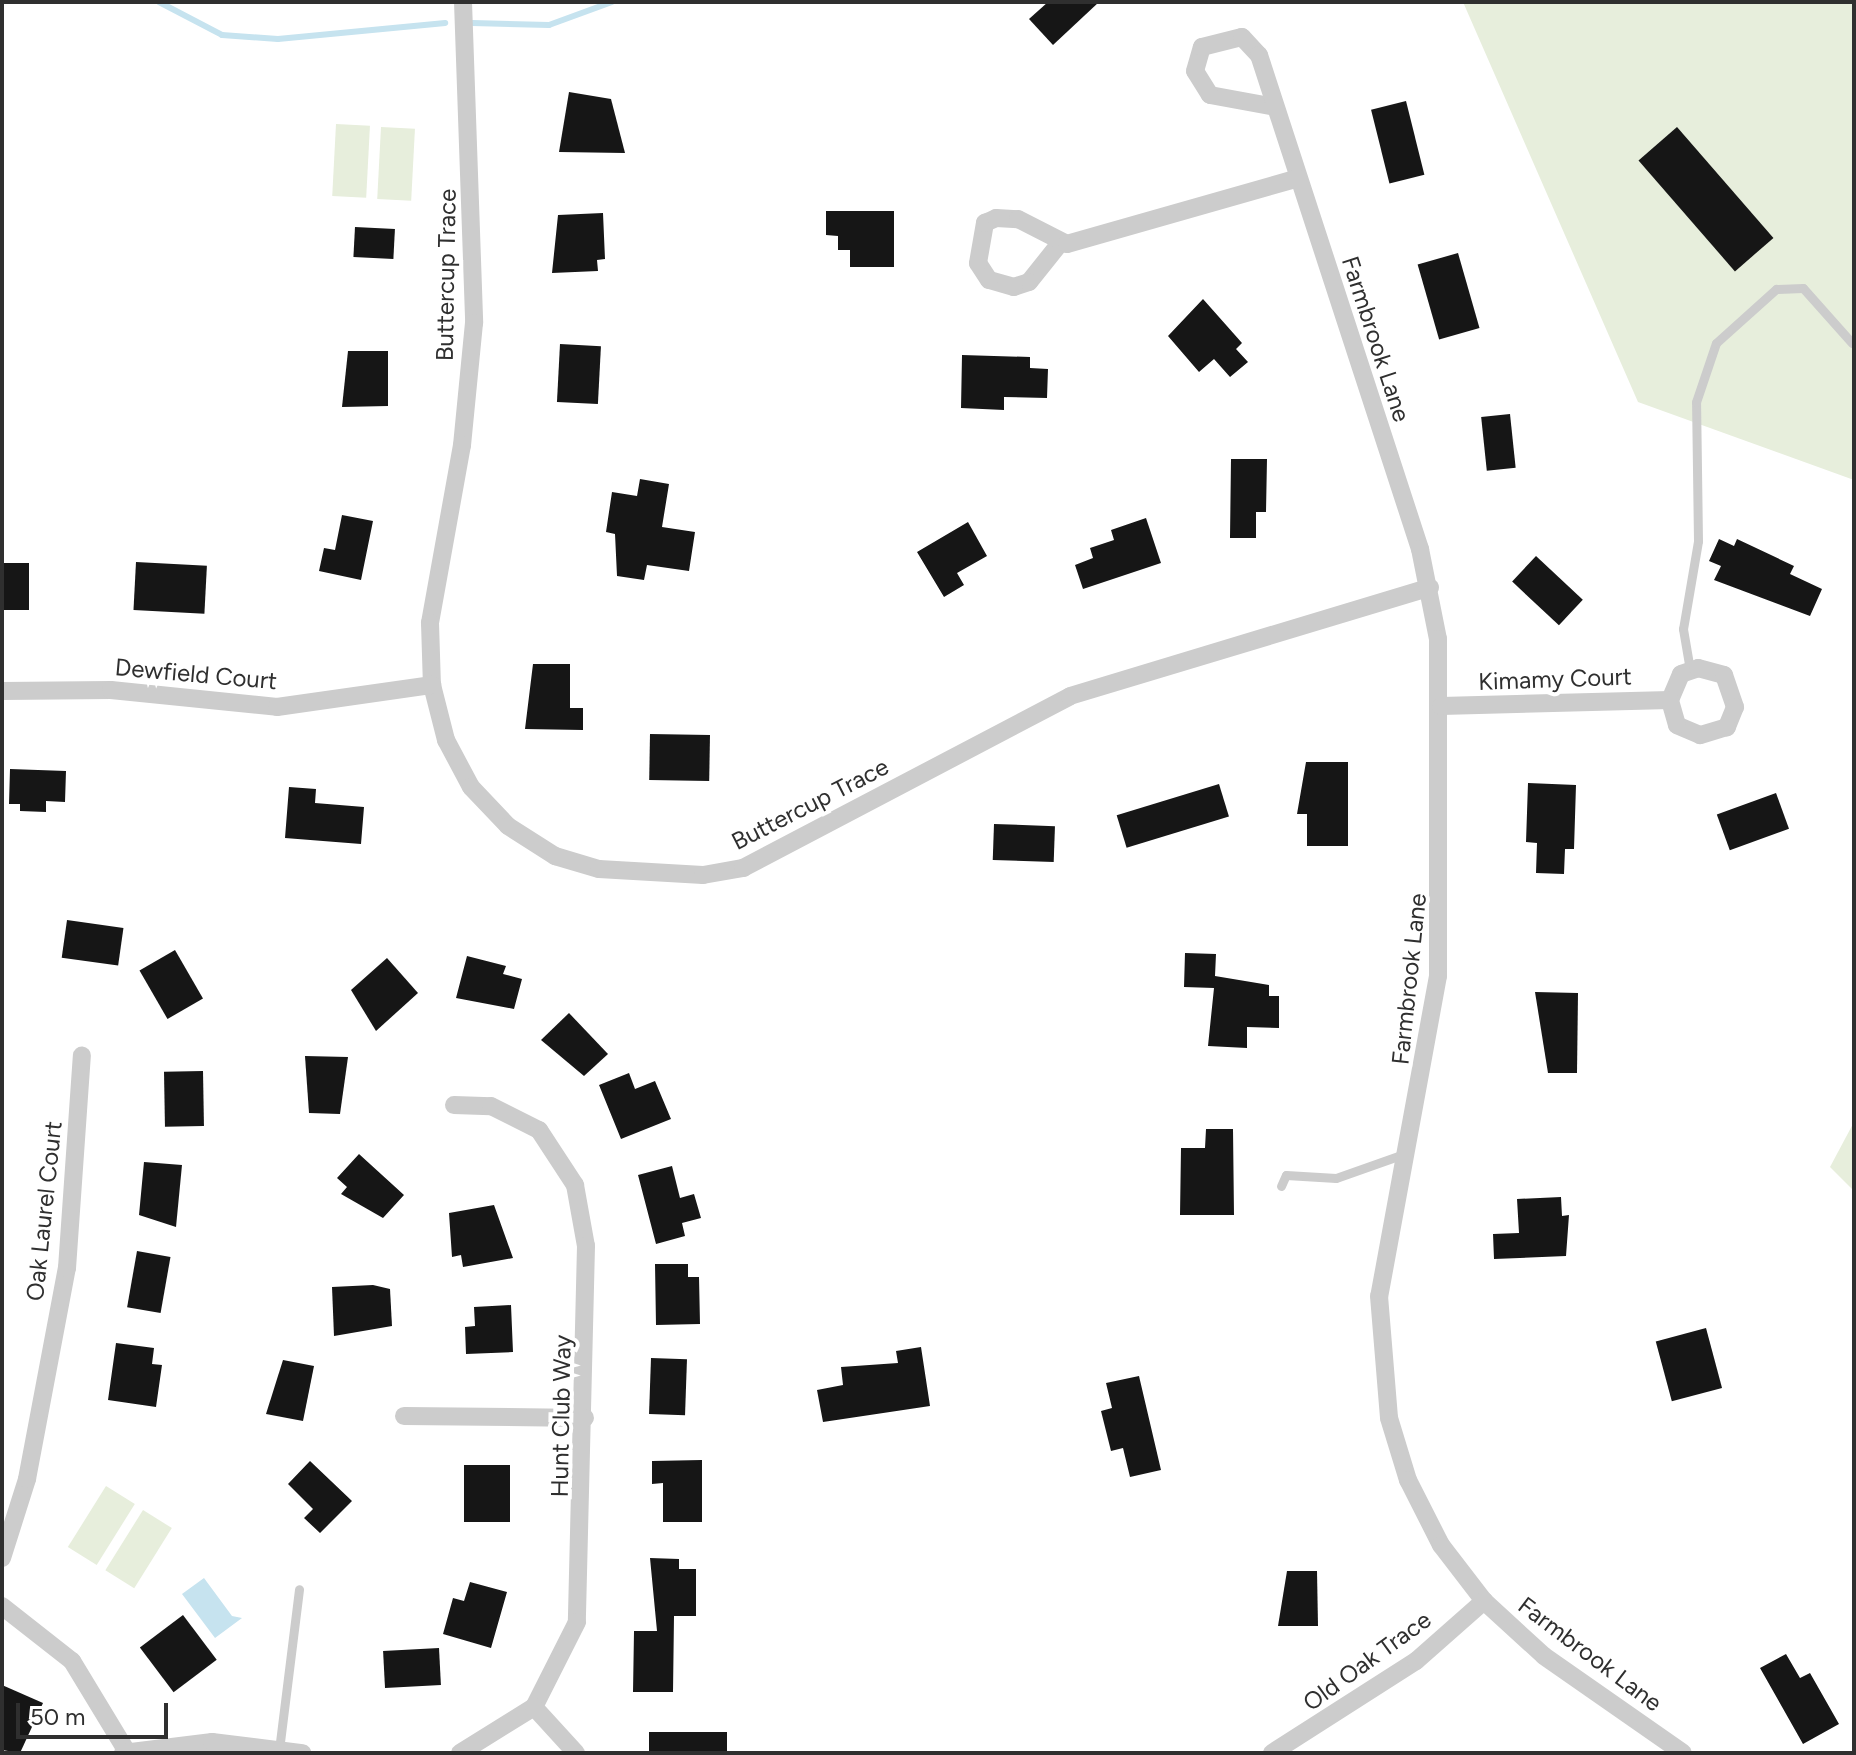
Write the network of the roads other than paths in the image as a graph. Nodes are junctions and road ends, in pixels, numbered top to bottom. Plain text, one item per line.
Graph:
1 (463, 2) edge
2 (1270, 106) junction
3 (1298, 178) junction
4 (1061, 242) junction
5 (1852, 343) dead end
6 (1430, 587) junction
7 (1690, 670) junction
8 (432, 685) junction
9 (2, 691) edge
10 (1670, 700) junction
11 (1441, 706) junction
12 (82, 1056) dead end
13 (454, 1105) dead end
14 (1407, 1153) junction
15 (1281, 1186) dead end
16 (404, 1416) dead end
17 (585, 1418) junction
18 (2, 1558) edge
19 (299, 1589) dead end
20 (1484, 1601) junction
21 (2, 1606) edge
22 (534, 1707) junction
23 (279, 1750) junction
24 (125, 1752) edge
25 (302, 1753) edge
26 (460, 1753) edge
27 (576, 1753) edge
28 (1272, 1753) edge
29 (1683, 1753) edge

1 - 8 street, Buttercup Trace
2 - 2 street, Farmbrook Lane
2 - 3 street, Farmbrook Lane
3 - 4 street
3 - 6 street, Farmbrook Lane
4 - 4 street
5 - 7 lane
6 - 8 street, Buttercup Trace
6 - 11 street, Farmbrook Lane
7 - 10 street
7 - 10 street
8 - 9 street, Dewfield Court
10 - 11 street, Kimamy Court
11 - 14 street, Farmbrook Lane
12 - 18 street, Oak Laurel Court
13 - 17 street, Hunt Club Way
14 - 15 lane
14 - 20 street, Farmbrook Lane
16 - 17 street
17 - 22 street, Hunt Club Way
19 - 23 lane
20 - 28 street, Old Oak Trace
20 - 29 street, Farmbrook Lane
21 - 24 street
22 - 26 street, Hunt Club Way
22 - 27 street
23 - 24 street
23 - 25 street

